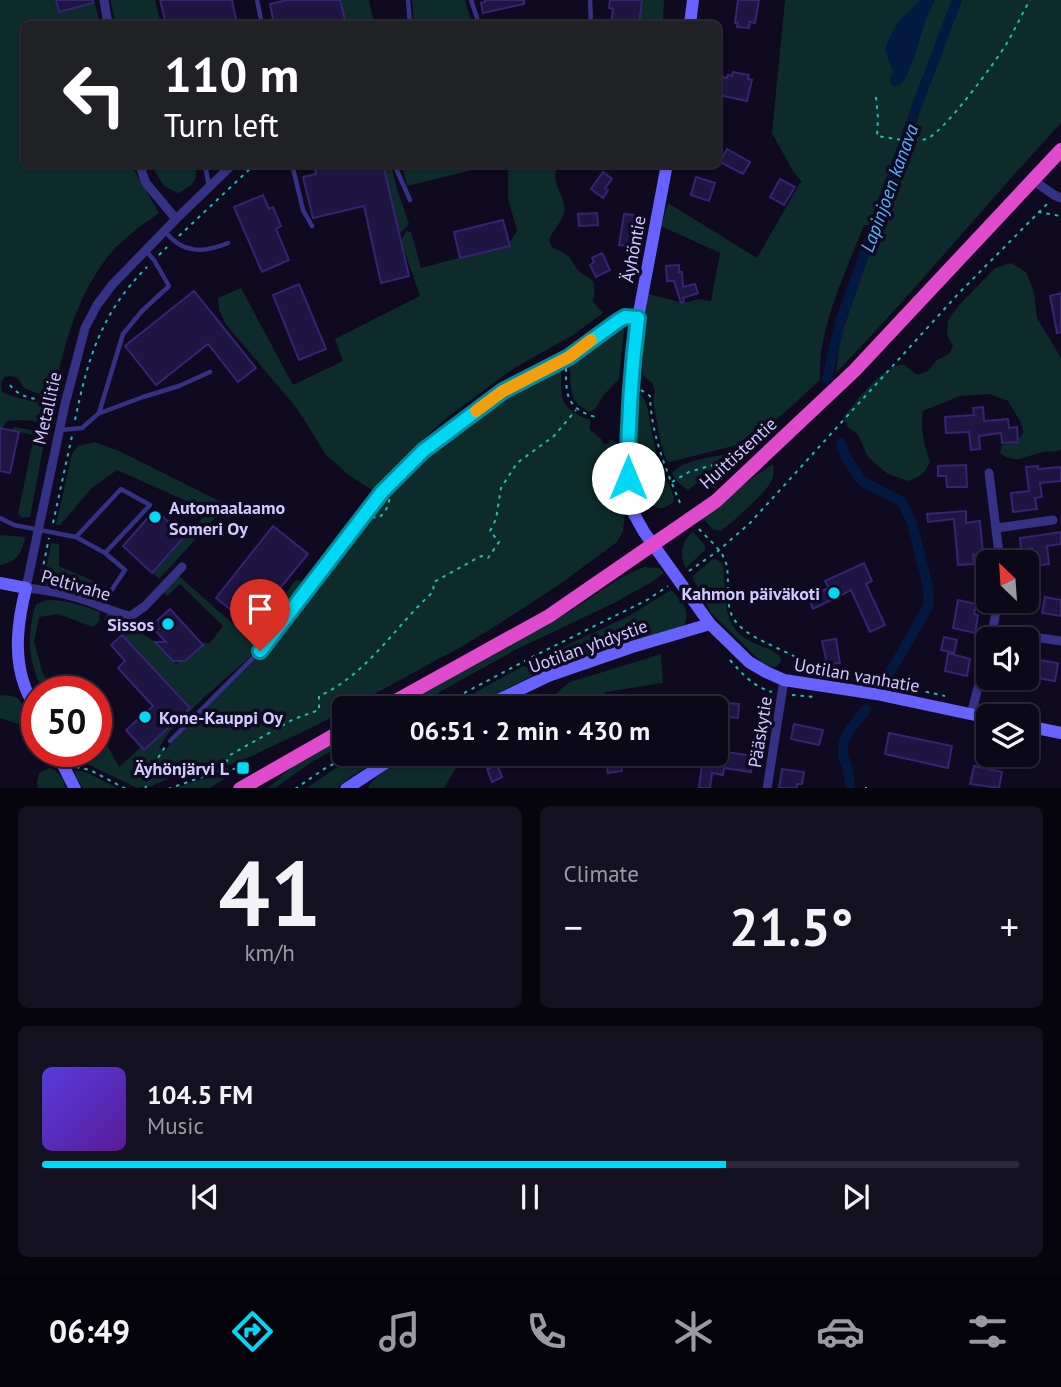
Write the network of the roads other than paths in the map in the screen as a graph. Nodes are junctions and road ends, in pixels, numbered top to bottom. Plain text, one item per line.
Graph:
1 (103, 0) edge
2 (257, 0) edge
3 (408, 0) edge
4 (471, 0) edge
5 (590, 0) edge
6 (692, 0) edge
7 (107, 21) edge
8 (261, 21) edge
9 (410, 21) edge
10 (478, 21) edge
11 (591, 21) edge
12 (690, 21) edge
13 (1061, 150) edge
14 (140, 168) edge
15 (206, 168) edge
16 (229, 168) edge
17 (293, 168) edge
18 (396, 168) edge
19 (666, 168) edge
20 (1034, 181) junction
21 (209, 187) junction
22 (1058, 197) edge
23 (410, 200) dead end
24 (176, 219) junction
25 (312, 226) dead end
26 (165, 230) junction
27 (228, 243) dead end
28 (145, 250) junction
29 (638, 318) junction
30 (211, 372) dead end
31 (100, 413) junction
32 (60, 430) junction
33 (989, 473) dead end
34 (0, 518) edge
35 (1053, 520) dead end
36 (997, 528) junction
37 (38, 530) junction
38 (76, 537) junction
39 (652, 545) junction
40 (999, 550) edge
41 (105, 553) junction
42 (182, 567) dead end
43 (0, 583) edge
44 (26, 588) junction
45 (101, 606) junction
46 (710, 624) junction
47 (1039, 639) edge
48 (1061, 641) edge
49 (22, 676) edge
50 (784, 680) junction
51 (978, 690) edge
52 (404, 696) edge
53 (507, 696) edge
54 (973, 708) junction
55 (976, 710) edge
56 (1039, 728) edge
57 (1061, 733) edge
58 (332, 736) edge
59 (170, 741) road end
60 (381, 766) edge
61 (64, 767) edge
62 (74, 788) edge
63 (242, 788) edge
64 (348, 788) edge
65 (767, 788) edge

1 - 7 street
2 - 8 lane
3 - 9 lane
4 - 10 lane
5 - 11 lane
6 - 12 main road
13 - 20 highway, Huittistentie
14 - 24 street
15 - 21 lane
16 - 21 street, Metallitie
17 - 25 lane
18 - 23 lane
19 - 29 main road, Äyhöntie
20 - 22 street
20 - 39 highway, Huittistentie
21 - 24 street, Metallitie
24 - 26 street, Metallitie
26 - 27 lane
26 - 28 street, Metallitie
28 - 31 lane
28 - 32 street, Metallitie
29 - 39 main road, Äyhöntie
29 - 59 lane
30 - 31 lane
31 - 32 lane
32 - 37 street, Metallitie
33 - 36 street
34 - 37 lane
35 - 36 street
36 - 40 street
37 - 38 lane
37 - 44 street, Metallitie
38 - 41 lane
38 - 41 lane
39 - 46 main road, Uotilan vanhatie
39 - 52 highway, Huittistentie
41 - 45 lane
42 - 45 street, Peltivahe
43 - 44 main road
44 - 45 street, Peltivahe
44 - 49 main road, Metallitie
46 - 50 main road, Uotilan vanhatie
46 - 53 main road, Uotilan yhdystie
47 - 48 street
50 - 54 main road, Uotilan vanhatie
50 - 65 street, Pääskytie
51 - 54 street
54 - 55 main road, Uotilan vanhatie
56 - 57 main road
58 - 63 highway
60 - 64 main road
61 - 62 main road

